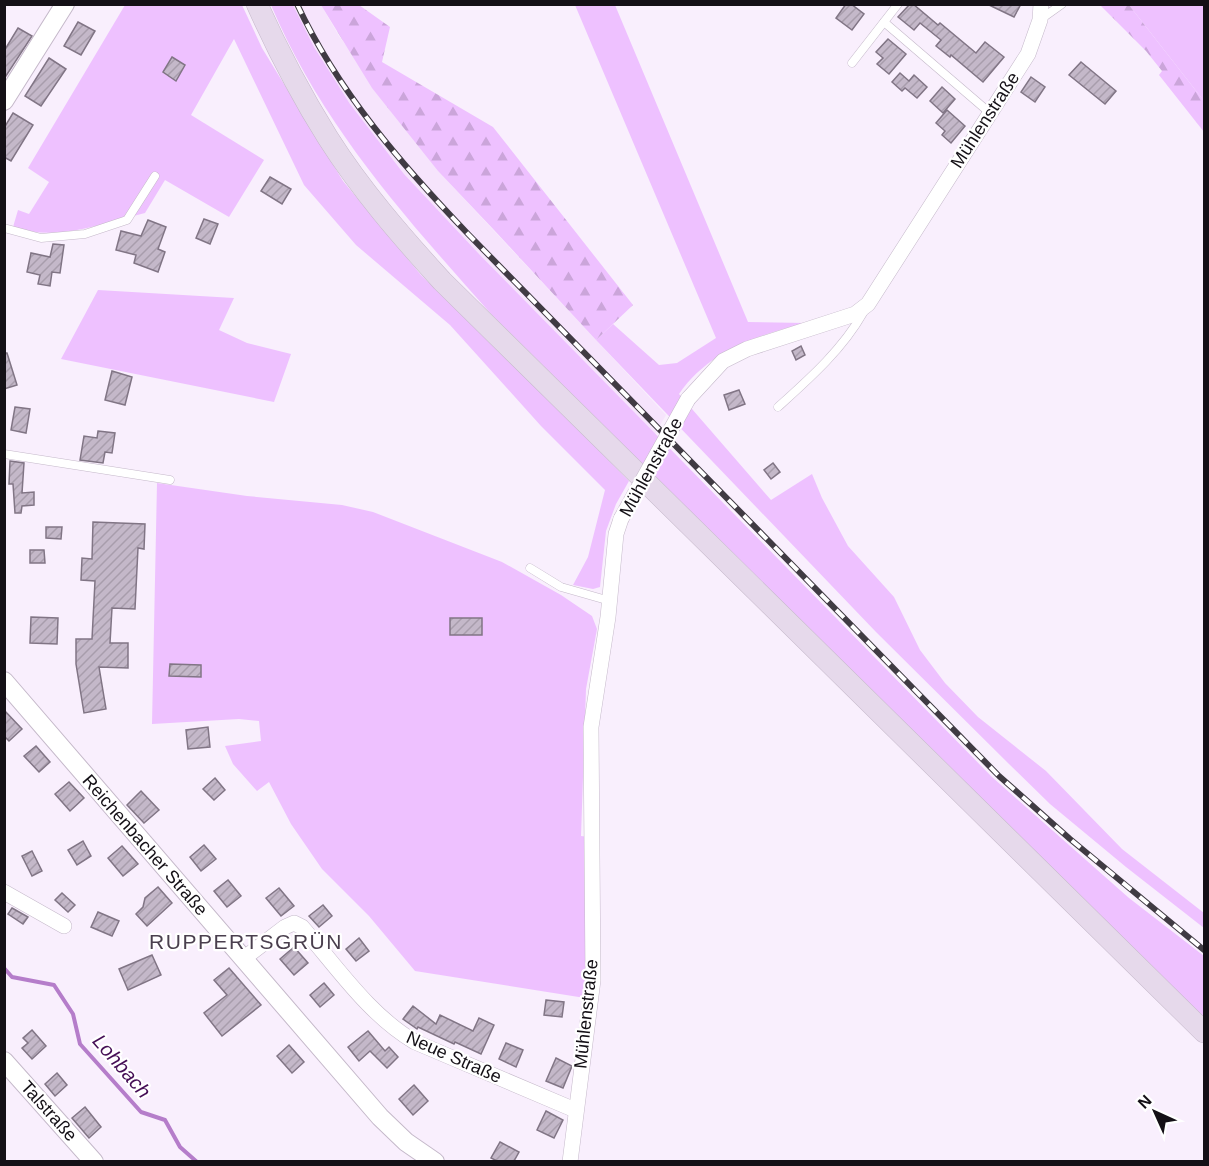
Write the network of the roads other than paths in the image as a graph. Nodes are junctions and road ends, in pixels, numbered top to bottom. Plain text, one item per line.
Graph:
1 (65, 4) edge
2 (257, 4) edge
3 (897, 4) edge
4 (1062, 4) edge
5 (1041, 12) edge
6 (884, 22) junction
7 (852, 63) dead end
8 (4, 101) edge
9 (990, 113) junction
10 (155, 176) dead end
11 (4, 228) edge
12 (868, 304) junction
13 (778, 407) dead end
14 (4, 454) edge
15 (170, 480) dead end
16 (530, 568) dead end
17 (610, 601) junction
18 (4, 681) edge
19 (4, 892) edge
20 (64, 926) dead end
21 (243, 959) junction
22 (1204, 1032) edge
23 (4, 1061) edge
24 (575, 1110) junction
25 (94, 1161) edge
26 (435, 1161) edge
27 (570, 1161) edge

1 - 8 street
2 - 22 main road
3 - 6 lane
4 - 5 lane
5 - 9 street, Mühlenstraße
6 - 7 lane
6 - 9 lane
9 - 12 street, Mühlenstraße
10 - 11 lane
12 - 13 lane
12 - 17 street, Mühlenstraße, bridge
14 - 15 lane
16 - 17 lane
17 - 24 street, Mühlenstraße
18 - 21 street, Reichenbacher Straße
19 - 20 street
21 - 24 street, Neue Straße
21 - 26 street, Reichenbacher Straße
23 - 25 street, Talstraße
24 - 27 street, Mühlenstraße

